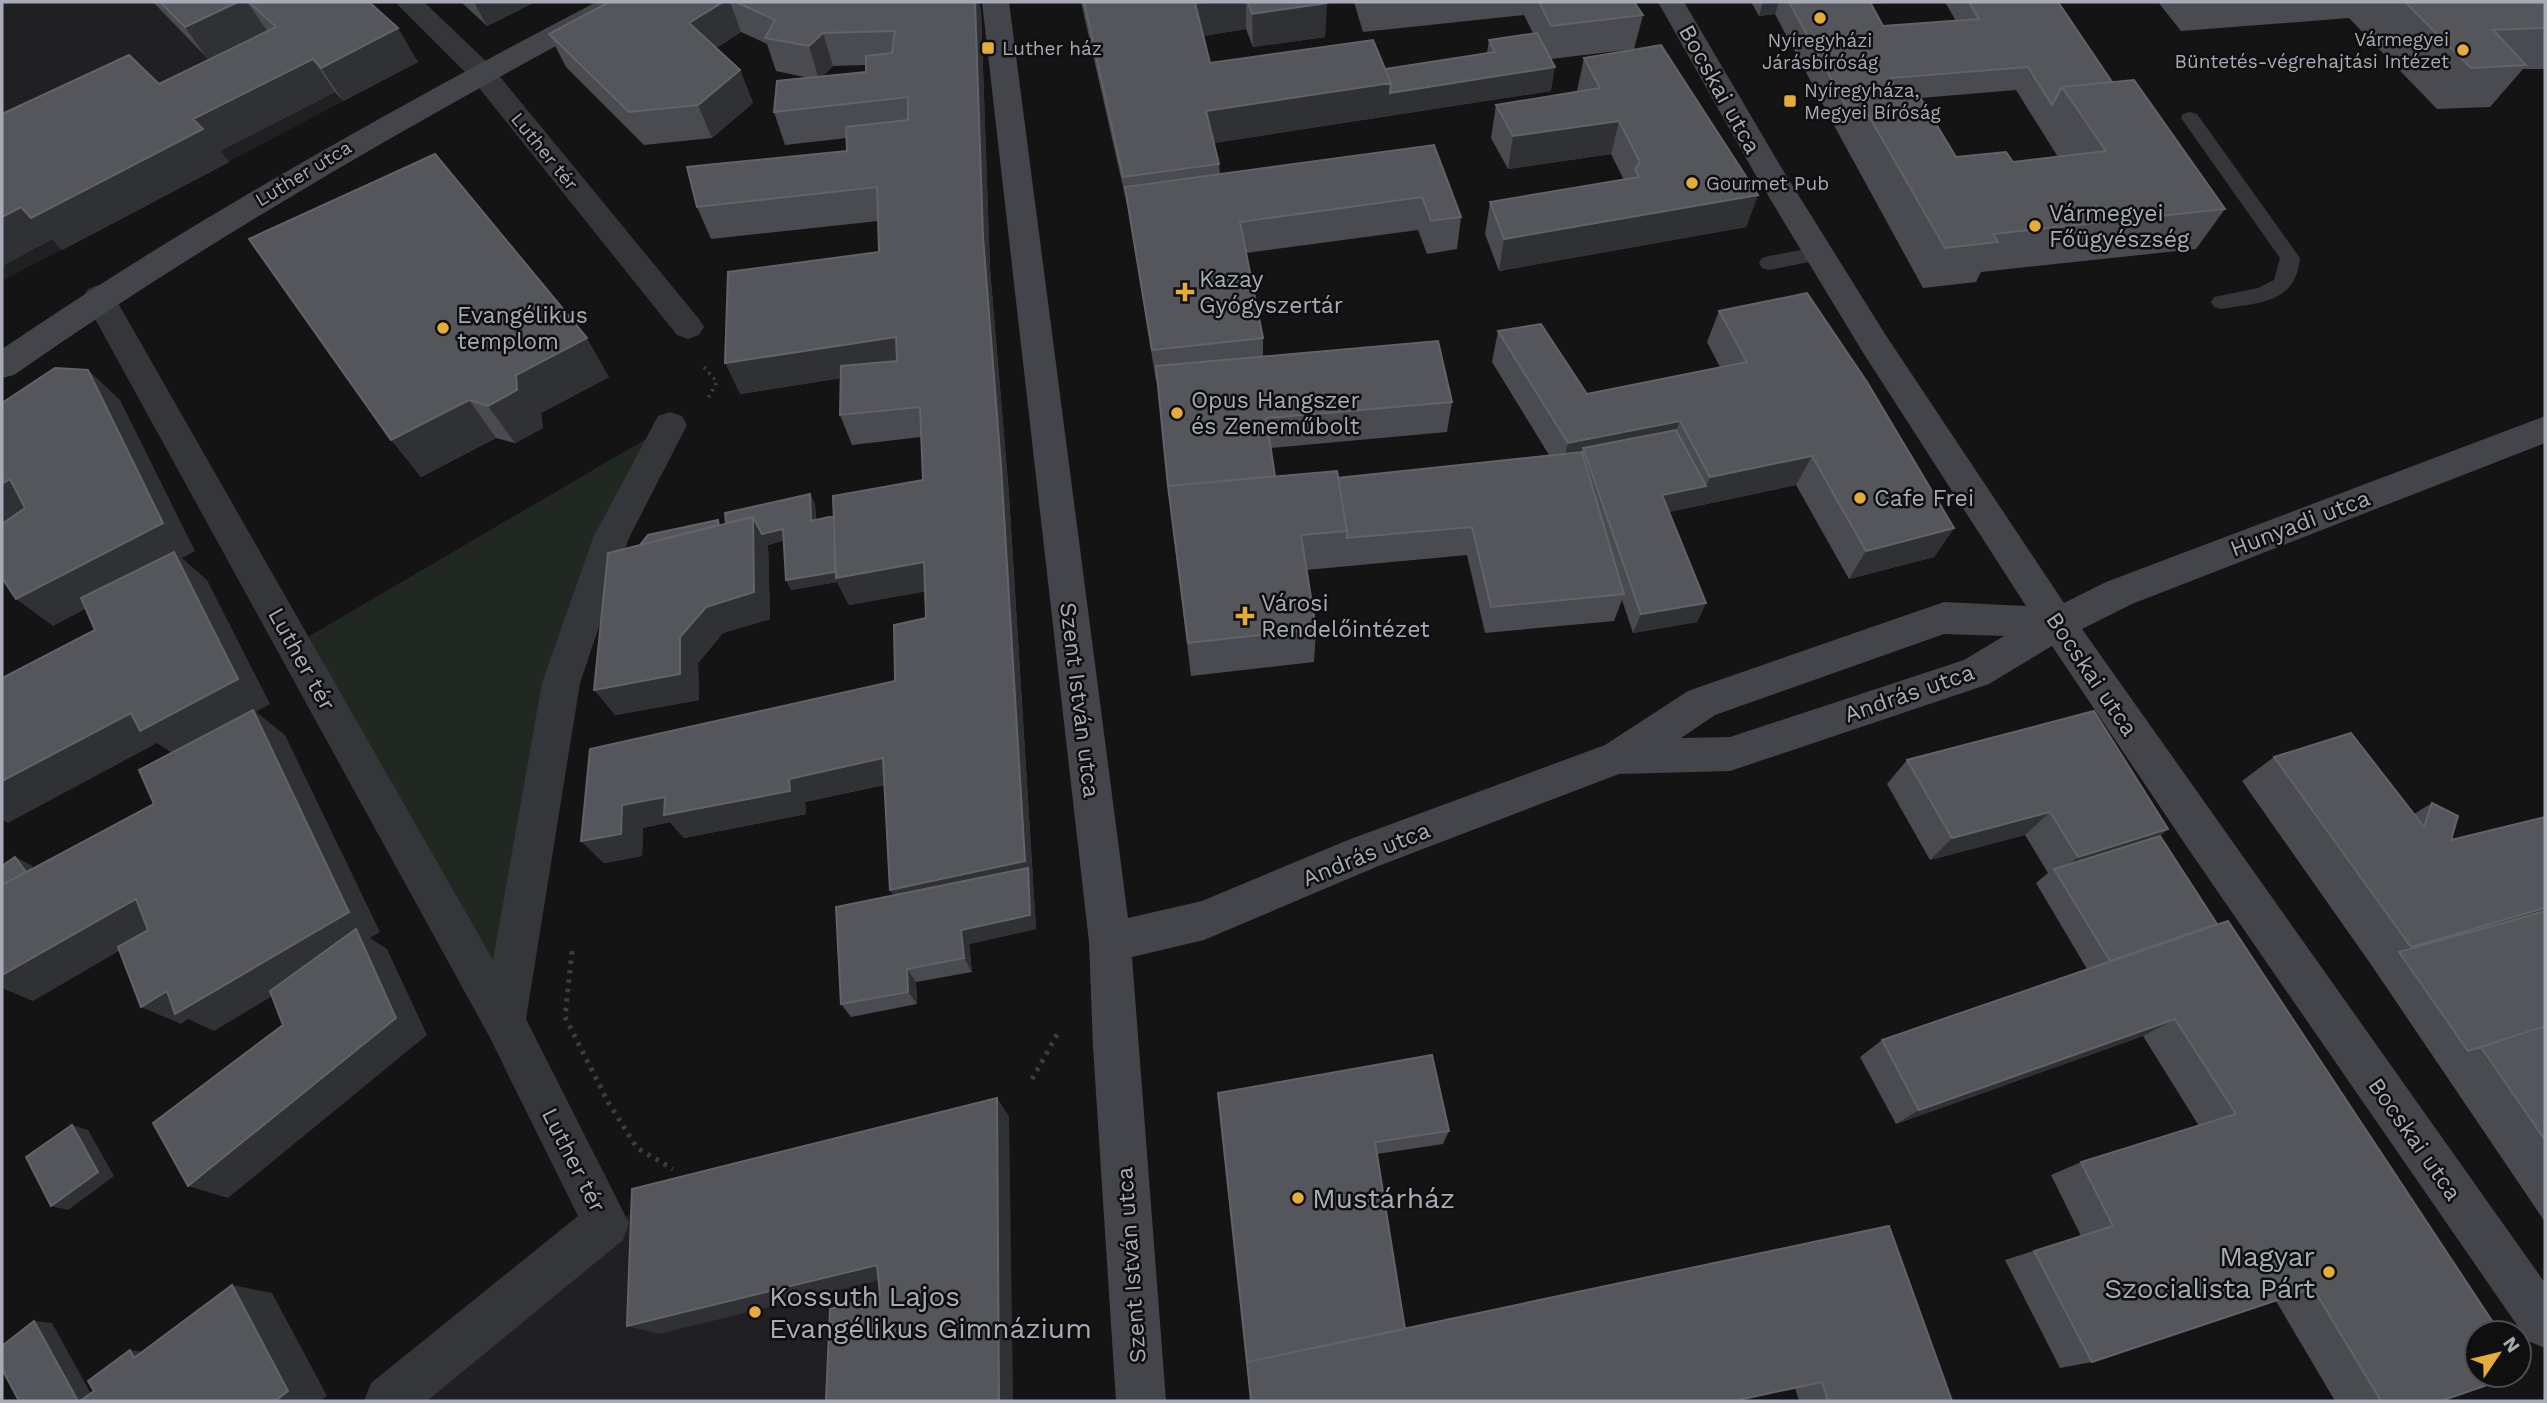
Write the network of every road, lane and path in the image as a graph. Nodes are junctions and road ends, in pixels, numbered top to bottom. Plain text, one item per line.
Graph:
1 (408, 2) edge
2 (616, 2) edge
3 (1671, 2) edge
4 (986, 3) edge
5 (482, 72) junction
6 (2190, 118) dead end
7 (1817, 254) junction
8 (1769, 263) dead end
9 (99, 297) junction
10 (2221, 302) dead end
11 (688, 327) dead end
12 (701, 363) dead end
13 (2, 366) edge
14 (704, 406) dead end
15 (670, 425) dead end
16 (2545, 429) edge
17 (2058, 623) junction
18 (1619, 757) junction
19 (1110, 942) junction
20 (572, 950) dead end
21 (504, 1021) junction
22 (673, 1169) dead end
23 (2545, 1324) edge
24 (389, 1401) edge
25 (1140, 1401) edge

1 - 5 street, Luther tér
2 - 5 street, Luther utca
3 - 7 street, Bocskai utca
4 - 19 street, Szent István utca
5 - 9 street, Luther utca
5 - 11 street, Luther tér
6 - 10 lane
7 - 8 lane
7 - 17 street, Bocskai utca
9 - 13 street, Luther utca
9 - 21 street, Luther tér
12 - 14 path
15 - 21 street
16 - 17 street, Hunyadi utca
17 - 18 street, András utca
17 - 18 street, András utca
17 - 23 street, Bocskai utca
18 - 19 street, András utca
19 - 25 street, Szent István utca
20 - 22 path
21 - 24 street, Luther tér

